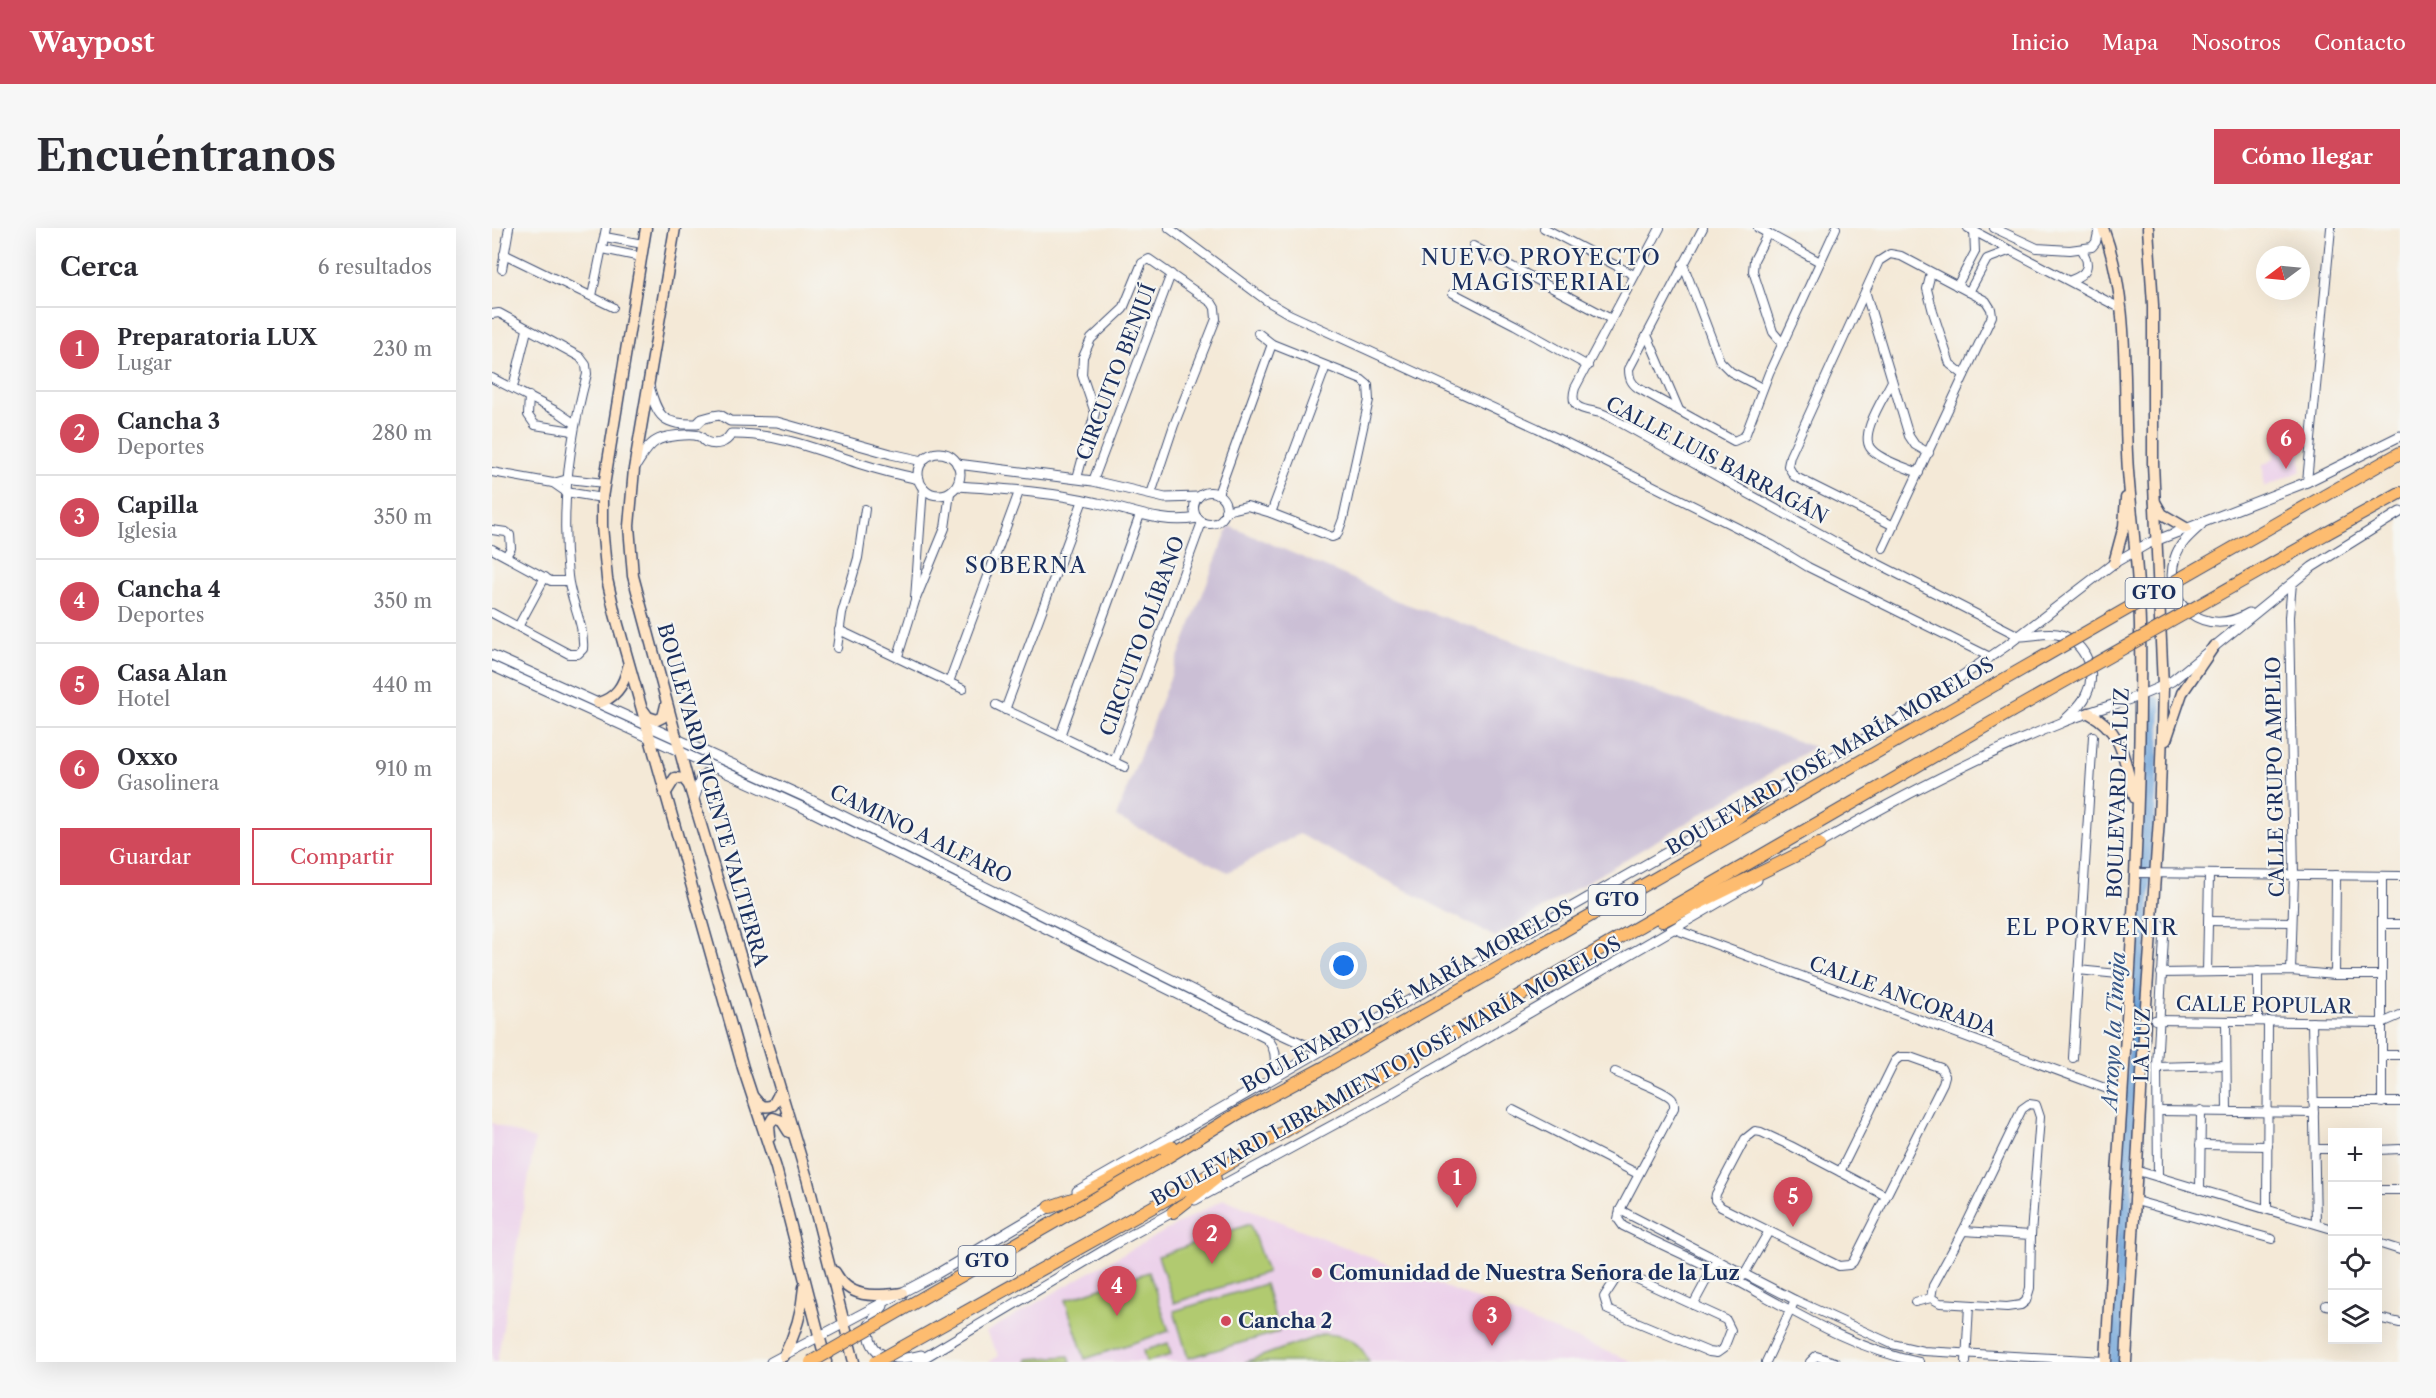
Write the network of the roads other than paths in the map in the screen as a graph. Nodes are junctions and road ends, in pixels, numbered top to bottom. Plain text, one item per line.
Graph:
1 (509, 228) edge
2 (606, 228) edge
3 (646, 228) edge
4 (675, 228) edge
5 (1169, 228) edge
6 (1544, 228) edge
7 (1702, 228) edge
8 (1758, 228) edge
9 (1836, 228) edge
10 (1994, 228) edge
11 (2101, 228) edge
12 (2148, 228) edge
13 (2331, 228) edge
14 (1656, 229) edge
15 (1972, 229) edge
16 (1768, 233) junction
17 (605, 237) junction
18 (643, 244) junction
19 (1473, 246) dead end
20 (603, 249) junction
21 (2011, 250) junction
22 (2082, 250) junction
23 (1975, 252) junction
24 (504, 254) junction
25 (641, 257) junction
26 (1987, 259) junction
27 (1820, 262) junction
28 (1683, 264) junction
29 (502, 268) dead end
30 (1931, 273) junction
31 (1171, 274) junction
32 (1634, 275) junction
33 (2071, 280) junction
34 (1956, 286) junction
35 (1969, 292) junction
36 (1453, 293) dead end
37 (1866, 294) junction
38 (592, 296) junction
39 (613, 307) dead end
40 (2122, 309) junction
41 (492, 314) edge
42 (1611, 319) junction
43 (527, 330) junction
44 (1258, 333) dead end
45 (1647, 335) junction
46 (1272, 344) junction
47 (1783, 344) junction
48 (1326, 366) junction
49 (1588, 366) junction
50 (1964, 375) junction
51 (492, 378) edge
52 (647, 381) junction
53 (1892, 381) junction
54 (513, 387) junction
55 (1762, 388) junction
56 (529, 396) junction
57 (1678, 410) junction
58 (730, 421) junction
59 (697, 424) junction
60 (573, 427) junction
61 (731, 434) junction
62 (699, 436) junction
63 (2400, 436) edge
64 (1929, 453) junction
65 (2400, 453) edge
66 (923, 461) junction
67 (957, 464) junction
68 (634, 469) junction
69 (2128, 471) junction
70 (492, 472) edge
71 (1919, 473) junction
72 (1077, 478) junction
73 (568, 479) junction
74 (1098, 482) junction
75 (2307, 482) junction
76 (553, 483) junction
77 (604, 483) junction
78 (921, 483) junction
79 (953, 489) junction
80 (566, 492) junction
81 (1019, 492) junction
82 (2400, 493) edge
83 (1151, 494) junction
84 (1218, 494) junction
85 (1198, 497) junction
86 (602, 498) junction
87 (1083, 500) junction
88 (2154, 500) junction
89 (1098, 503) junction
90 (865, 509) dead end
91 (1225, 511) junction
92 (2400, 512) edge
93 (1270, 513) junction
94 (1140, 515) junction
95 (1199, 520) junction
96 (2206, 522) junction
97 (1893, 526) junction
98 (2186, 528) junction
99 (492, 530) edge
100 (2157, 538) junction
101 (1883, 548) dead end
102 (492, 549) edge
103 (2137, 550) junction
104 (506, 556) junction
105 (2114, 563) junction
106 (545, 577) junction
107 (568, 581) junction
108 (2292, 584) junction
109 (2279, 594) junction
110 (915, 602) junction
111 (492, 612) edge
112 (519, 626) junction
113 (839, 630) junction
114 (2019, 636) junction
115 (2214, 646) junction
116 (837, 648) dead end
117 (492, 655) edge
118 (898, 657) junction
119 (1990, 657) junction
120 (629, 663) junction
121 (492, 666) edge
122 (516, 667) junction
123 (512, 676) junction
124 (949, 682) junction
125 (2163, 686) junction
126 (963, 689) dead end
127 (2139, 695) junction
128 (598, 703) junction
129 (666, 703) junction
130 (640, 705) junction
131 (996, 705) dead end
132 (1005, 710) junction
133 (2089, 713) junction
134 (2063, 722) junction
135 (646, 724) junction
136 (1060, 736) junction
137 (2093, 736) dead end
138 (677, 738) junction
139 (650, 739) junction
140 (680, 751) junction
141 (2162, 755) junction
142 (1114, 762) junction
143 (1125, 766) dead end
144 (715, 767) junction
145 (689, 785) junction
146 (1772, 792) junction
147 (665, 794) junction
148 (693, 799) junction
149 (2138, 808) junction
150 (1819, 844) junction
151 (961, 874) junction
152 (2139, 874) junction
153 (2153, 874) junction
154 (1660, 875) junction
155 (2209, 875) junction
156 (2294, 875) junction
157 (2336, 875) junction
158 (2382, 876) junction
159 (2400, 876) edge
160 (957, 885) junction
161 (2152, 918) junction
162 (2209, 921) junction
163 (2292, 922) junction
164 (2382, 924) junction
165 (2400, 924) edge
166 (1635, 928) junction
167 (1674, 929) junction
168 (1090, 938) junction
169 (1086, 949) junction
170 (2078, 969) junction
171 (2258, 971) junction
172 (2291, 971) junction
173 (2207, 972) junction
174 (2161, 973) junction
175 (2128, 975) junction
176 (2335, 975) junction
177 (2382, 975) junction
178 (2400, 1015) edge
179 (2145, 1020) junction
180 (2158, 1020) junction
181 (2226, 1021) junction
182 (2258, 1021) junction
183 (2268, 1021) junction
184 (2312, 1022) junction
185 (2382, 1023) junction
186 (1332, 1043) junction
187 (2382, 1055) junction
188 (2400, 1055) edge
189 (2073, 1058) dead end
190 (2226, 1065) junction
191 (2157, 1067) junction
192 (1615, 1072) dead end
193 (1271, 1078) junction
194 (780, 1092) junction
195 (2121, 1094) junction
196 (753, 1097) junction
197 (2313, 1102) junction
198 (2382, 1102) junction
199 (2400, 1102) edge
200 (1513, 1110) dead end
201 (2201, 1110) junction
202 (2227, 1110) junction
203 (2158, 1111) junction
204 (2267, 1112) junction
205 (2314, 1113) junction
206 (1237, 1114) junction
207 (796, 1143) junction
208 (2200, 1145) junction
209 (2268, 1146) junction
210 (2315, 1149) junction
211 (2328, 1149) edge
212 (2382, 1149) edge
213 (2400, 1149) edge
214 (1250, 1151) junction
215 (776, 1168) junction
216 (2138, 1171) junction
217 (1840, 1172) junction
218 (1638, 1174) junction
219 (2158, 1177) junction
220 (2200, 1190) junction
221 (2382, 1190) edge
222 (2400, 1190) edge
223 (1886, 1196) junction
224 (2136, 1201) junction
225 (1050, 1207) junction
226 (2267, 1208) junction
227 (1620, 1210) junction
228 (1173, 1212) junction
229 (2316, 1223) junction
230 (2328, 1228) edge
231 (1769, 1230) junction
232 (1963, 1231) junction
233 (2031, 1235) junction
234 (2272, 1239) dead end
235 (2382, 1245) edge
236 (2400, 1250) edge
237 (828, 1259) junction
238 (1717, 1260) junction
239 (1713, 1269) junction
240 (804, 1274) junction
241 (1745, 1274) junction
242 (1739, 1283) junction
243 (903, 1293) junction
244 (1931, 1298) junction
245 (1795, 1300) junction
246 (886, 1302) junction
247 (1915, 1302) dead end
248 (1693, 1305) junction
249 (1969, 1305) junction
250 (1789, 1310) junction
251 (2382, 1319) edge
252 (2400, 1323) edge
253 (845, 1324) junction
254 (820, 1338) junction
255 (933, 1351) junction
256 (1923, 1351) junction
257 (1966, 1353) junction
258 (784, 1356) junction
259 (2106, 1361) edge
260 (771, 1362) edge
261 (811, 1362) edge
262 (826, 1362) edge
263 (854, 1362) edge
264 (876, 1362) edge
265 (917, 1362) edge
266 (1766, 1362) edge
267 (1810, 1362) edge
268 (1835, 1362) edge
269 (1920, 1362) edge
270 (1966, 1362) edge
271 (2126, 1362) edge

1 - 24 street
2 - 17 street
3 - 18 main road
4 - 52 main road, BOULEVARD VICENTE VALTIERRA
5 - 119 street
6 - 32 street
7 - 28 street
8 - 16 street
9 - 27 street
10 - 22 street
11 - 22 street
11 - 40 main road, BOULEVARD LA LUZ
12 - 88 main road, BOULEVARD LA LUZ
13 - 75 street
14 - 32 street, CALLE LUIS BARRAGÁN
15 - 21 street
15 - 23 street
16 - 27 street
16 - 47 street
17 - 18 street
17 - 20 street
18 - 25 main road
19 - 42 street
20 - 25 street
20 - 38 street
21 - 26 street
21 - 33 street
22 - 33 street
23 - 26 street
23 - 34 street
24 - 29 street
24 - 38 street
25 - 77 main road
26 - 35 street
27 - 47 street
28 - 45 street
28 - 55 street
30 - 34 street
30 - 37 street
30 - 50 street
31 - 72 street, CIRCUITO BENJUÍ
31 - 74 street, CIRCUITO BENJUÍ
31 - 83 street, CIRCUITO BENJUÍ
32 - 42 street, CALLE LUIS BARRAGÁN
33 - 40 street
34 - 35 street
35 - 50 street
36 - 49 street
37 - 53 street
37 - 97 street
38 - 39 street
40 - 69 main road, BOULEVARD LA LUZ
41 - 43 street
42 - 49 street, CALLE LUIS BARRAGÁN
43 - 54 street
43 - 60 street
44 - 46 street
45 - 57 street
45 - 57 street
46 - 48 street
46 - 84 street
47 - 55 street
48 - 93 street
48 - 93 street
49 - 114 street, CALLE LUIS BARRAGÁN
50 - 64 street
51 - 54 street
52 - 59 street
52 - 68 main road, BOULEVARD VICENTE VALTIERRA
53 - 64 street
53 - 71 street
54 - 56 street
55 - 57 street
56 - 60 street
56 - 60 street
58 - 59 street
58 - 61 street
58 - 66 street
59 - 62 street
60 - 73 street
61 - 62 street
61 - 78 street
62 - 68 street
63 - 75 street
64 - 71 street
65 - 154 main road, BOULEVARD JOSÉ MARÍA MORELOS / GTO, bridge
66 - 67 street
66 - 78 street
67 - 72 street
67 - 79 street
68 - 129 main road, BOULEVARD VICENTE VALTIERRA
69 - 103 main road, BOULEVARD LA LUZ
69 - 105 main road
70 - 76 street
71 - 97 street
72 - 74 street
73 - 76 street
73 - 77 street
73 - 80 street
74 - 83 street
74 - 89 street
75 - 96 street
76 - 80 street
77 - 86 main road
78 - 79 street
78 - 110 street
79 - 81 street
79 - 110 street
80 - 86 street
80 - 107 street
81 - 87 street
81 - 124 street
82 - 166 main road, GTO, bridge
83 - 85 street
84 - 85 street
84 - 91 street
85 - 95 street
86 - 120 main road
87 - 89 street
87 - 132 street
88 - 98 main road
88 - 100 main road, BOULEVARD LA LUZ
89 - 94 street
90 - 113 street
91 - 93 street
91 - 95 street
92 - 108 street, BOULEVARD LIBRAMIENTO JOSÉ MARÍA MORELOS
94 - 95 street
94 - 136 street
95 - 142 street, CIRCUITO OLÍBANO
96 - 98 street
96 - 109 street
97 - 101 street
98 - 100 street
99 - 104 street
100 - 103 street
100 - 125 main road, BOULEVARD LA LUZ
102 - 104 street
103 - 105 street
103 - 127 main road, BOULEVARD LA LUZ
104 - 106 street
105 - 114 street
106 - 107 street
106 - 112 street
107 - 112 street
108 - 109 street, BOULEVARD LIBRAMIENTO JOSÉ MARÍA MORELOS
108 - 156 street, CALLE GRUPO AMPLIO
109 - 115 street, BOULEVARD LIBRAMIENTO JOSÉ MARÍA MORELOS
110 - 118 street
111 - 112 street
113 - 116 street
113 - 118 street
114 - 119 street
114 - 134 street
115 - 125 street, BOULEVARD LIBRAMIENTO JOSÉ MARÍA MORELOS
115 - 141 main road
117 - 122 street, CAMINO A ALFARO
118 - 124 street
119 - 146 street
120 - 128 main road
120 - 130 main road
121 - 123 street, CAMINO A ALFARO
122 - 123 street
122 - 128 street, CAMINO A ALFARO
123 - 139 street, CAMINO A ALFARO
124 - 126 street
125 - 127 street, BOULEVARD LIBRAMIENTO JOSÉ MARÍA MORELOS
125 - 141 main road, BOULEVARD LA LUZ
127 - 133 street, BOULEVARD LIBRAMIENTO JOSÉ MARÍA MORELOS
127 - 149 main road, BOULEVARD LA LUZ
128 - 135 street, CAMINO A ALFARO
129 - 130 main road
129 - 138 main road, BOULEVARD VICENTE VALTIERRA
130 - 135 main road
131 - 132 street, CIRCUITO OLÍBANO
132 - 136 street, CIRCUITO OLÍBANO
133 - 134 street, BOULEVARD LIBRAMIENTO JOSÉ MARÍA MORELOS
133 - 149 main road
134 - 150 street, BOULEVARD LIBRAMIENTO JOSÉ MARÍA MORELOS
135 - 138 street, CAMINO A ALFARO
135 - 139 main road
136 - 142 street, CIRCUITO OLÍBANO
137 - 170 street
138 - 140 main road, BOULEVARD VICENTE VALTIERRA
138 - 151 street, CAMINO A ALFARO
139 - 140 street, CAMINO A ALFARO
139 - 147 main road
140 - 144 street, CAMINO A ALFARO
140 - 145 main road, BOULEVARD VICENTE VALTIERRA
141 - 153 main road, BOULEVARD LA LUZ
142 - 143 street, CIRCUITO OLÍBANO
144 - 148 street
144 - 160 street, CAMINO A ALFARO
145 - 147 main road
145 - 148 main road, BOULEVARD VICENTE VALTIERRA
146 - 154 main road
146 - 186 street
147 - 196 main road
148 - 194 main road, BOULEVARD VICENTE VALTIERRA
149 - 152 main road, BOULEVARD LA LUZ
150 - 166 main road
150 - 167 street, BOULEVARD LIBRAMIENTO JOSÉ MARÍA MORELOS
151 - 160 street
151 - 168 street, CAMINO A ALFARO
152 - 153 street
152 - 175 main road, BOULEVARD LA LUZ
153 - 155 street
153 - 161 main road, BOULEVARD LA LUZ
154 - 206 main road, BOULEVARD JOSÉ MARÍA MORELOS / GTO
155 - 156 street
155 - 162 street
156 - 157 street
156 - 163 street, CALLE GRUPO AMPLIO
157 - 158 street
157 - 176 street
158 - 159 street
158 - 164 street
160 - 169 street, CAMINO A ALFARO
161 - 174 street, LA LUZ
161 - 179 main road, BOULEVARD LA LUZ
162 - 163 street
162 - 173 street
163 - 172 street, CALLE GRUPO AMPLIO
164 - 165 street
164 - 177 street
166 - 214 main road, GTO
167 - 195 street, CALLE ANCORADA
167 - 228 street, BOULEVARD LIBRAMIENTO JOSÉ MARÍA MORELOS
168 - 169 street
168 - 186 street, CAMINO A ALFARO
169 - 193 street, CAMINO A ALFARO
170 - 175 street
170 - 189 street
171 - 172 street
171 - 173 street
171 - 182 street
172 - 176 street
173 - 174 street
174 - 180 street, LA LUZ
175 - 195 main road, BOULEVARD LA LUZ
176 - 177 street
177 - 185 street
178 - 185 street
179 - 180 street, CALLE POPULAR
179 - 216 main road, BOULEVARD LA LUZ
180 - 181 street, CALLE POPULAR
180 - 191 street, LA LUZ
181 - 182 street, CALLE POPULAR
181 - 190 street
182 - 183 street, CALLE POPULAR
183 - 184 street, CALLE POPULAR
183 - 204 street
184 - 185 street, CALLE POPULAR
184 - 197 street
185 - 187 street
186 - 193 street
187 - 188 street
187 - 198 street
190 - 191 street
190 - 202 street
191 - 203 street, LA LUZ
192 - 218 street
193 - 225 street
194 - 196 main road
194 - 207 main road, BOULEVARD VICENTE VALTIERRA
195 - 259 main road, BOULEVARD LA LUZ
196 - 215 main road
197 - 198 street
197 - 205 street
198 - 199 street
200 - 218 street
201 - 202 street
201 - 203 street
201 - 208 street
202 - 204 street
203 - 219 street, LA LUZ
204 - 205 street
204 - 209 street
205 - 210 street
206 - 225 main road
206 - 261 main road, BOULEVARD JOSÉ MARÍA MORELOS / GTO, bridge
207 - 215 main road
207 - 237 main road, BOULEVARD VICENTE VALTIERRA
208 - 209 street
208 - 220 street
209 - 226 street
210 - 211 street
210 - 229 street
212 - 213 street
214 - 228 main road
214 - 264 main road, GTO, bridge
215 - 240 main road
216 - 219 street
216 - 224 main road, BOULEVARD LA LUZ
217 - 223 street
217 - 223 street
217 - 231 street
218 - 227 street
219 - 220 street
220 - 226 street
221 - 222 street
223 - 231 street
224 - 234 street
224 - 271 main road, BOULEVARD LA LUZ
225 - 243 street
226 - 229 street
227 - 238 street
227 - 239 street
228 - 255 street, BOULEVARD LIBRAMIENTO JOSÉ MARÍA MORELOS
229 - 230 street
231 - 241 street
232 - 233 street
232 - 233 street
232 - 244 street
233 - 249 street
235 - 236 street
237 - 243 main road
237 - 253 main road, BOULEVARD VICENTE VALTIERRA
238 - 239 street
238 - 241 street
239 - 242 street
239 - 248 street
240 - 254 main road
240 - 258 main road
241 - 242 street
241 - 245 street
242 - 250 street
243 - 246 street
244 - 247 street
244 - 249 street
245 - 250 street
245 - 256 street
246 - 253 street
246 - 255 street
248 - 248 street
249 - 257 street
250 - 266 street
250 - 269 street
251 - 252 street
253 - 254 street
253 - 263 main road, BOULEVARD VICENTE VALTIERRA
254 - 258 street
254 - 262 main road
255 - 265 street, BOULEVARD LIBRAMIENTO JOSÉ MARÍA MORELOS
256 - 257 street
256 - 269 street
257 - 259 street
257 - 270 street
258 - 260 street
267 - 268 street

